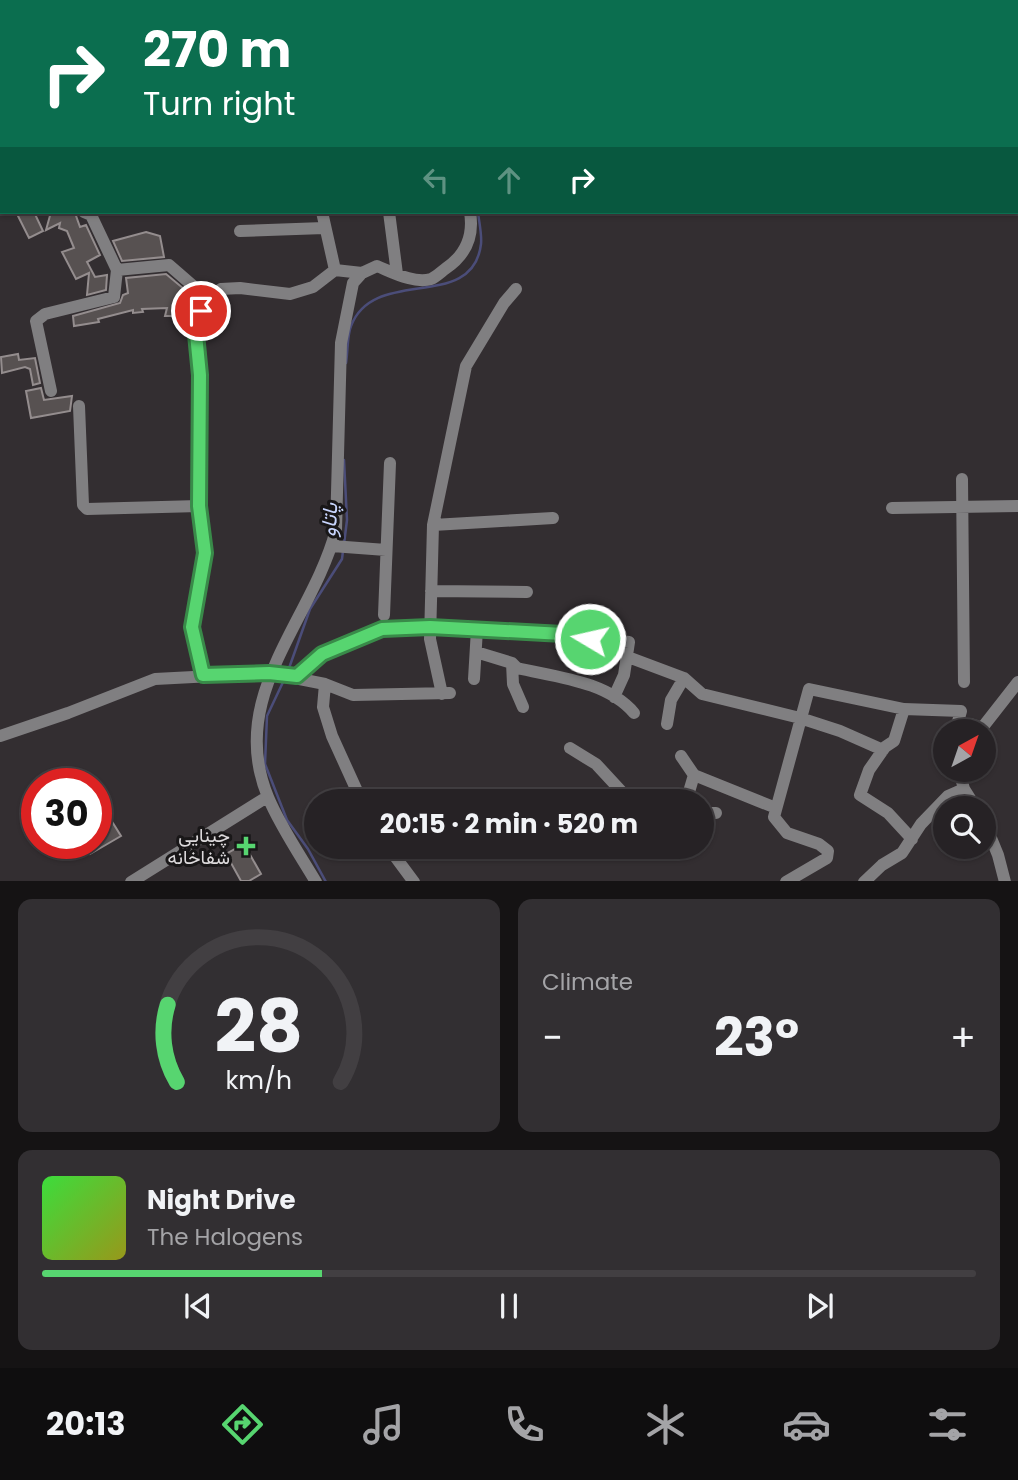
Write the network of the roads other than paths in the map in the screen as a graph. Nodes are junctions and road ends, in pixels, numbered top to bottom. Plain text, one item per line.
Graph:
1 (89, 214) edge
2 (322, 214) edge
3 (389, 214) edge
4 (470, 214) edge
5 (324, 228) junction
6 (240, 230) dead end
7 (117, 270) junction
8 (335, 270) junction
9 (362, 273) junction
10 (397, 274) junction
11 (516, 289) dead end
12 (206, 298) junction
13 (51, 391) dead end
14 (79, 406) dead end
15 (390, 463) dead end
16 (962, 478) dead end
17 (199, 506) junction
18 (1018, 506) edge
19 (962, 507) junction
20 (892, 508) dead end
21 (554, 518) dead end
22 (433, 525) junction
23 (332, 546) junction
24 (386, 550) junction
25 (431, 591) junction
26 (527, 592) dead end
27 (384, 615) dead end
28 (430, 627) junction
29 (477, 629) junction
30 (476, 652) junction
31 (628, 657) junction
32 (512, 663) junction
33 (269, 673) junction
34 (203, 675) junction
35 (297, 676) junction
36 (684, 678) junction
37 (474, 679) dead end
38 (964, 682) dead end
39 (1018, 682) edge
40 (325, 684) junction
41 (614, 697) junction
42 (523, 707) dead end
43 (904, 709) junction
44 (635, 713) dead end
45 (800, 718) junction
46 (958, 719) edge
47 (989, 719) edge
48 (667, 724) dead end
49 (0, 736) edge
50 (570, 748) dead end
51 (883, 750) junction
52 (681, 756) dead end
53 (694, 775) junction
54 (962, 782) edge
55 (356, 789) edge
56 (619, 789) edge
57 (690, 789) edge
58 (964, 789) junction
59 (968, 796) edge
60 (268, 797) junction
61 (776, 808) junction
62 (912, 839) junction
63 (996, 850) edge
64 (397, 859) edge
65 (131, 881) edge
66 (316, 881) edge
67 (414, 881) edge
68 (786, 881) edge
69 (864, 881) edge
70 (1005, 881) edge

1 - 7 street
2 - 5 street
3 - 10 street
4 - 10 street
5 - 6 street
5 - 8 street
7 - 12 street
7 - 13 street
8 - 9 street
8 - 12 street
9 - 10 street
9 - 23 street
11 - 22 street
12 - 17 street
14 - 17 street
15 - 24 street
16 - 19 street
17 - 34 street
18 - 19 street
19 - 20 street
19 - 38 street
21 - 22 street
22 - 25 street
23 - 24 street
23 - 33 street
24 - 27 street
25 - 26 street
25 - 28 street
28 - 29 street
28 - 35 street
28 - 40 street
29 - 30 street
29 - 31 street
30 - 32 street
30 - 37 street
31 - 36 street
31 - 41 street
32 - 41 street
32 - 42 street
33 - 34 street
33 - 35 street
33 - 60 street
34 - 49 street
35 - 40 street
36 - 45 street
36 - 48 street
39 - 47 street
40 - 55 street
41 - 44 street
43 - 45 street
43 - 46 street
43 - 51 street
45 - 51 street
45 - 61 street
50 - 56 street
51 - 62 street
52 - 53 street
53 - 57 street
53 - 61 street
54 - 58 street
58 - 59 street
58 - 62 street
60 - 65 street
60 - 66 street
61 - 68 street
62 - 69 street
63 - 70 street
64 - 67 street

